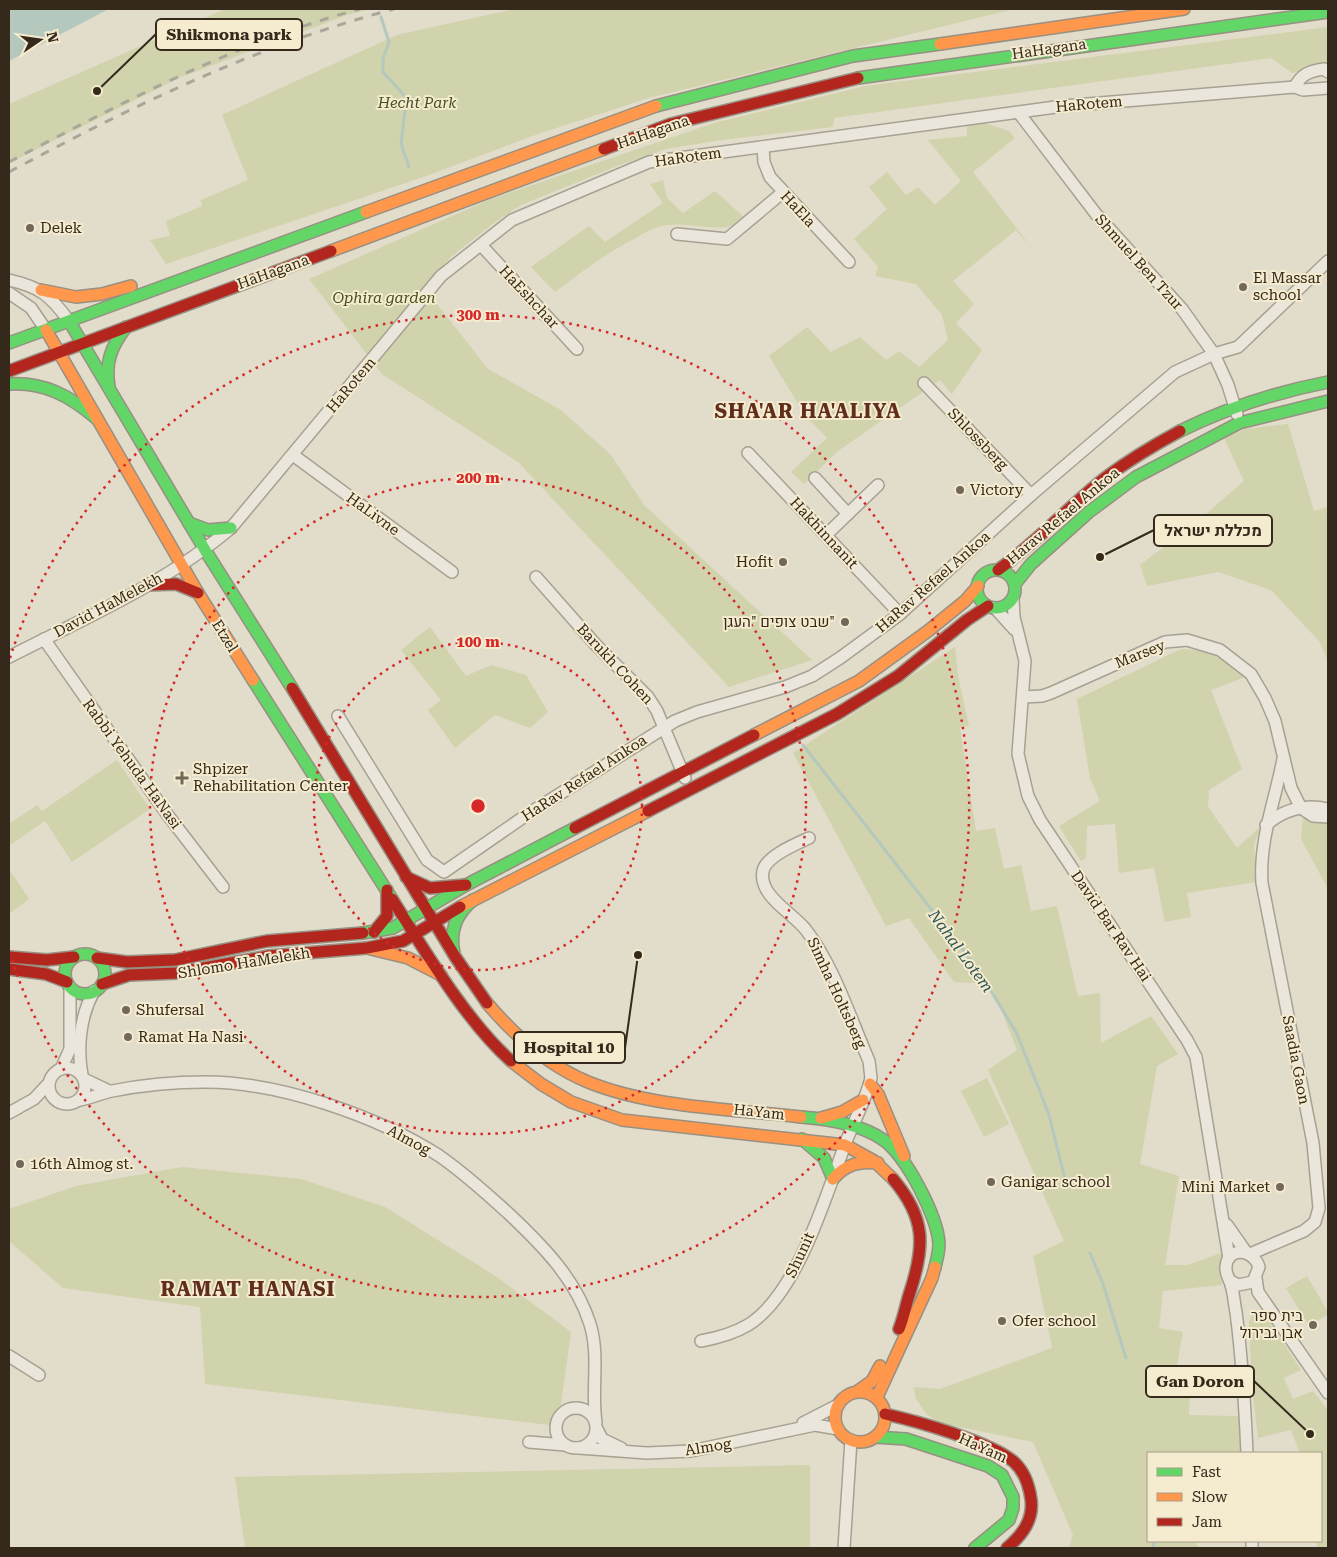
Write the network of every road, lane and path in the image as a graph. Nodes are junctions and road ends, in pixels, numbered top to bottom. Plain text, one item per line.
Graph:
1 (1184, 9) edge
2 (1328, 12) edge
3 (1328, 72) edge
4 (1295, 87) junction
5 (1328, 88) edge
6 (1018, 112) junction
7 (763, 147) junction
8 (782, 193) junction
9 (677, 234) dead end
10 (481, 245) junction
11 (1328, 261) edge
12 (849, 262) dead end
13 (201, 272) junction
14 (9, 280) edge
15 (41, 290) junction
16 (9, 293) edge
17 (69, 321) junction
18 (126, 327) junction
19 (46, 330) junction
20 (9, 343) edge
21 (82, 343) junction
22 (577, 349) dead end
23 (58, 352) junction
24 (1214, 354) junction
25 (9, 371) edge
26 (924, 382) dead end
27 (1328, 382) edge
28 (9, 384) edge
29 (109, 387) junction
30 (1328, 401) edge
31 (1234, 407) junction
32 (98, 419) junction
33 (1240, 423) junction
34 (748, 453) dead end
35 (293, 455) junction
36 (815, 478) dead end
37 (878, 485) dead end
38 (1031, 495) junction
39 (848, 514) junction
40 (189, 523) junction
41 (231, 528) junction
42 (826, 535) junction
43 (205, 550) junction
44 (182, 565) junction
45 (998, 570) junction
46 (452, 572) dead end
47 (536, 577) dead end
48 (1015, 584) junction
49 (147, 586) junction
50 (978, 586) junction
51 (198, 592) junction
52 (1013, 599) junction
53 (992, 607) junction
54 (900, 614) junction
55 (1020, 637) junction
56 (44, 639) junction
57 (9, 657) edge
58 (1023, 697) junction
59 (338, 716) dead end
60 (664, 727) junction
61 (1283, 759) junction
62 (682, 772) junction
63 (689, 788) junction
64 (1301, 808) junction
65 (1328, 809) edge
66 (1328, 817) edge
67 (1266, 825) junction
68 (809, 838) dead end
69 (406, 877) junction
70 (466, 884) junction
71 (223, 887) dead end
72 (387, 890) junction
73 (473, 900) junction
74 (426, 908) junction
75 (407, 920) junction
76 (435, 922) junction
77 (374, 932) junction
78 (416, 935) junction
79 (367, 948) junction
80 (9, 957) edge
81 (74, 957) junction
82 (97, 958) junction
83 (456, 958) junction
84 (9, 969) edge
85 (443, 976) junction
86 (69, 985) junction
87 (98, 988) junction
88 (61, 1069) junction
89 (83, 1077) junction
90 (49, 1083) junction
91 (870, 1084) junction
92 (110, 1091) junction
93 (80, 1100) junction
94 (863, 1100) junction
95 (60, 1103) junction
96 (22, 1107) junction
97 (9, 1114) edge
98 (805, 1117) junction
99 (852, 1126) junction
100 (801, 1138) junction
101 (844, 1145) junction
102 (878, 1163) junction
103 (910, 1168) junction
104 (833, 1179) junction
105 (1222, 1214) junction
106 (1248, 1253) junction
107 (1229, 1258) junction
108 (1256, 1278) junction
109 (1230, 1280) junction
110 (701, 1341) dead end
111 (9, 1356) edge
112 (595, 1370) junction
113 (39, 1374) dead end
114 (858, 1391) junction
115 (1328, 1393) edge
116 (877, 1397) junction
117 (838, 1405) junction
118 (575, 1407) junction
119 (885, 1414) junction
120 (556, 1422) junction
121 (596, 1426) junction
122 (838, 1429) junction
123 (785, 1431) junction
124 (875, 1437) junction
125 (851, 1440) junction
126 (565, 1445) junction
127 (579, 1448) junction
128 (630, 1452) junction
129 (1247, 1452) edge
130 (844, 1548) edge
131 (975, 1548) edge
132 (1007, 1548) edge

1 - 13 main road, HaHagana
2 - 18 main road, HaHagana
3 - 4 street
4 - 5 street, HaRotem
4 - 6 street, HaRotem
6 - 7 street, HaRotem
6 - 24 street, Shmuel Ben Tzur
7 - 8 street, HaEla
7 - 10 street, HaRotem
8 - 9 street
8 - 12 street, HaEla
10 - 22 street, HaEshchar
10 - 35 street, HaRotem
11 - 24 street, HaRav Refael Ankoa
13 - 15 main road
13 - 17 main road, HaHagana
14 - 15 street
15 - 17 street
16 - 19 street
17 - 19 main road, HaHagana
17 - 21 main road, Etzel
18 - 21 main road, HaHagana
18 - 29 main road
19 - 20 main road, HaHagana
19 - 23 main road, Etzel
21 - 23 main road, HaHagana
21 - 29 main road, Etzel
23 - 25 main road, HaHagana
23 - 32 main road, Etzel
24 - 31 street, Shmuel Ben Tzur
24 - 38 street, HaRav Refael Ankoa
26 - 38 street, Shlossberg
27 - 31 main road, Harav Refael Ankoa
28 - 32 main road
29 - 40 main road, Etzel
30 - 33 main road, Harav Refael Ankoa
31 - 33 street, Shmuel Ben Tzur
31 - 45 main road, Harav Refael Ankoa
32 - 44 main road, Etzel
33 - 48 main road, Harav Refael Ankoa
34 - 42 street, Hakhinnanit
35 - 41 street, HaRotem
35 - 46 street, HaLivne
36 - 39 street
37 - 39 street
38 - 54 street, HaRav Refael Ankoa
39 - 42 street
40 - 41 main road
40 - 43 main road, Etzel
41 - 43 street, HaRotem
42 - 54 street, Hakhinnanit
43 - 44 street, David HaMelekh
43 - 69 main road, Etzel
44 - 49 street, David HaMelekh
44 - 51 main road, Etzel
45 - 48 main road
45 - 50 main road
47 - 60 street, Barukh Cohen
48 - 52 main road
49 - 51 main road
49 - 56 street, David HaMelekh
50 - 53 main road
50 - 62 main road
51 - 72 main road, Etzel
52 - 53 main road
52 - 55 street, David Bar Rav Hai
53 - 55 street, David Bar Rav Hai
53 - 63 main road
54 - 60 street, HaRav Refael Ankoa
55 - 58 street, David Bar Rav Hai
56 - 57 street, David HaMelekh
56 - 71 street, Rabbi Yehuda HaNasi
58 - 61 street, Marsey
58 - 105 street, David Bar Rav Hai
59 - 60 street, HaRav Refael Ankoa
60 - 62 street, Barukh Cohen
61 - 64 street, Marsey
61 - 67 street, Marsey
62 - 63 street, Barukh Cohen
62 - 70 main road
63 - 73 main road
64 - 65 street
64 - 66 street
64 - 67 street
67 - 106 street, Saadia Gaon
68 - 91 street, Simha Holtsberg
69 - 70 main road
69 - 74 main road, Etzel
70 - 74 main road
72 - 75 main road, Etzel
72 - 77 main road
73 - 76 main road
73 - 83 main road
74 - 75 main road
74 - 76 main road, HaYam
75 - 77 main road, Shlomo HaMelekh
75 - 78 main road, Etzel
76 - 78 main road
76 - 83 main road, HaYam
77 - 82 main road, Shlomo HaMelekh
78 - 79 main road, Shlomo HaMelekh
78 - 85 main road, HaYam
79 - 85 main road
79 - 87 main road, Shlomo HaMelekh
80 - 81 main road
81 - 82 main road
81 - 86 main road
82 - 87 main road
83 - 98 main road, HaYam
84 - 86 main road
85 - 100 main road, HaYam
86 - 87 main road
86 - 88 street
87 - 89 street
88 - 89 street
88 - 90 street
89 - 92 street
89 - 93 street
90 - 95 street
90 - 96 street
91 - 94 street, Simha Holtsberg
91 - 103 main road
92 - 93 street, Almog
92 - 112 street, Almog
93 - 95 street
94 - 98 main road
94 - 99 street, Simha Holtsberg
95 - 96 street
96 - 97 street
98 - 99 main road, HaYam
99 - 101 street, Shunit
99 - 103 main road, HaYam
100 - 101 main road, HaYam
100 - 104 main road
101 - 102 main road, HaYam
101 - 104 street, Shunit
102 - 104 main road
102 - 114 main road, HaYam
103 - 116 main road, HaYam
104 - 110 street, Shunit
105 - 106 street, David Bar Rav Hai
105 - 107 street, David Bar Rav Hai
106 - 107 street
106 - 108 street
107 - 109 street
108 - 109 street
108 - 115 street
109 - 129 street
111 - 113 street
112 - 118 street, Almog
112 - 121 street, Almog
114 - 116 main road
114 - 117 main road
116 - 119 main road
117 - 122 main road
117 - 123 street, Almog
118 - 120 street
118 - 121 street
119 - 124 main road
119 - 132 main road, HaYam
120 - 126 street
120 - 126 street
121 - 127 street
121 - 128 street, Almog
122 - 123 street, Almog
122 - 125 main road
123 - 128 street, Almog
124 - 125 main road
124 - 131 main road, HaYam
125 - 130 street
126 - 127 street
127 - 128 street, Almog

